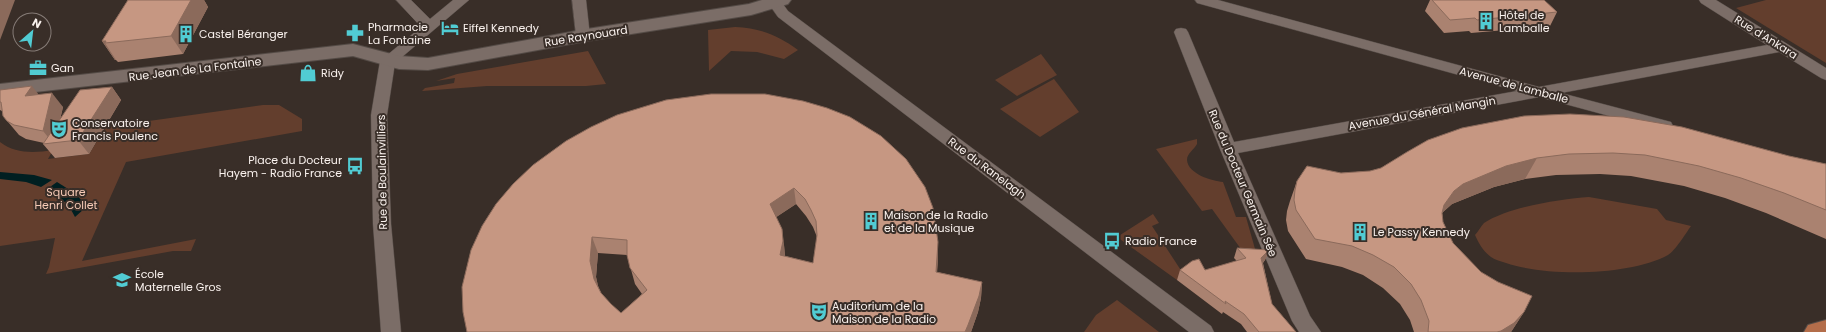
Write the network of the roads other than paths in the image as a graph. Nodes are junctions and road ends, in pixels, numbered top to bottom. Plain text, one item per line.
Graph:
1 (403, 0) edge
2 (462, 0) edge
3 (579, 0) edge
4 (777, 0) edge
5 (1202, 0) edge
6 (1706, 0) edge
7 (429, 27) junction
8 (1181, 32) dead end
9 (583, 36) junction
10 (1782, 47) junction
11 (388, 61) junction
12 (1826, 74) edge
13 (0, 90) edge
14 (1542, 92) junction
15 (1680, 130) edge
16 (1228, 149) junction
17 (1826, 330) edge
18 (391, 332) edge
19 (1204, 332) edge
20 (1311, 332) edge
21 (1817, 332) edge

1 - 7 street
2 - 7 street
3 - 9 street
4 - 9 street, Rue Raynouard
4 - 19 street, Rue du Ranelagh
5 - 14 street, Avenue de Lamballe
6 - 10 street, Rue d'Ankara
7 - 11 street
8 - 16 street, Rue du Docteur Germain Sée
9 - 11 street, Rue Raynouard
10 - 12 street, Rue d'Ankara
10 - 14 street, Avenue du Général Mangin
11 - 13 street, Rue Jean de La Fontaine
11 - 18 street, Rue de Boulainvilliers
14 - 15 street, Avenue de Lamballe
14 - 16 street, Avenue du Général Mangin
16 - 20 street, Rue du Docteur Germain Sée
17 - 21 main road

